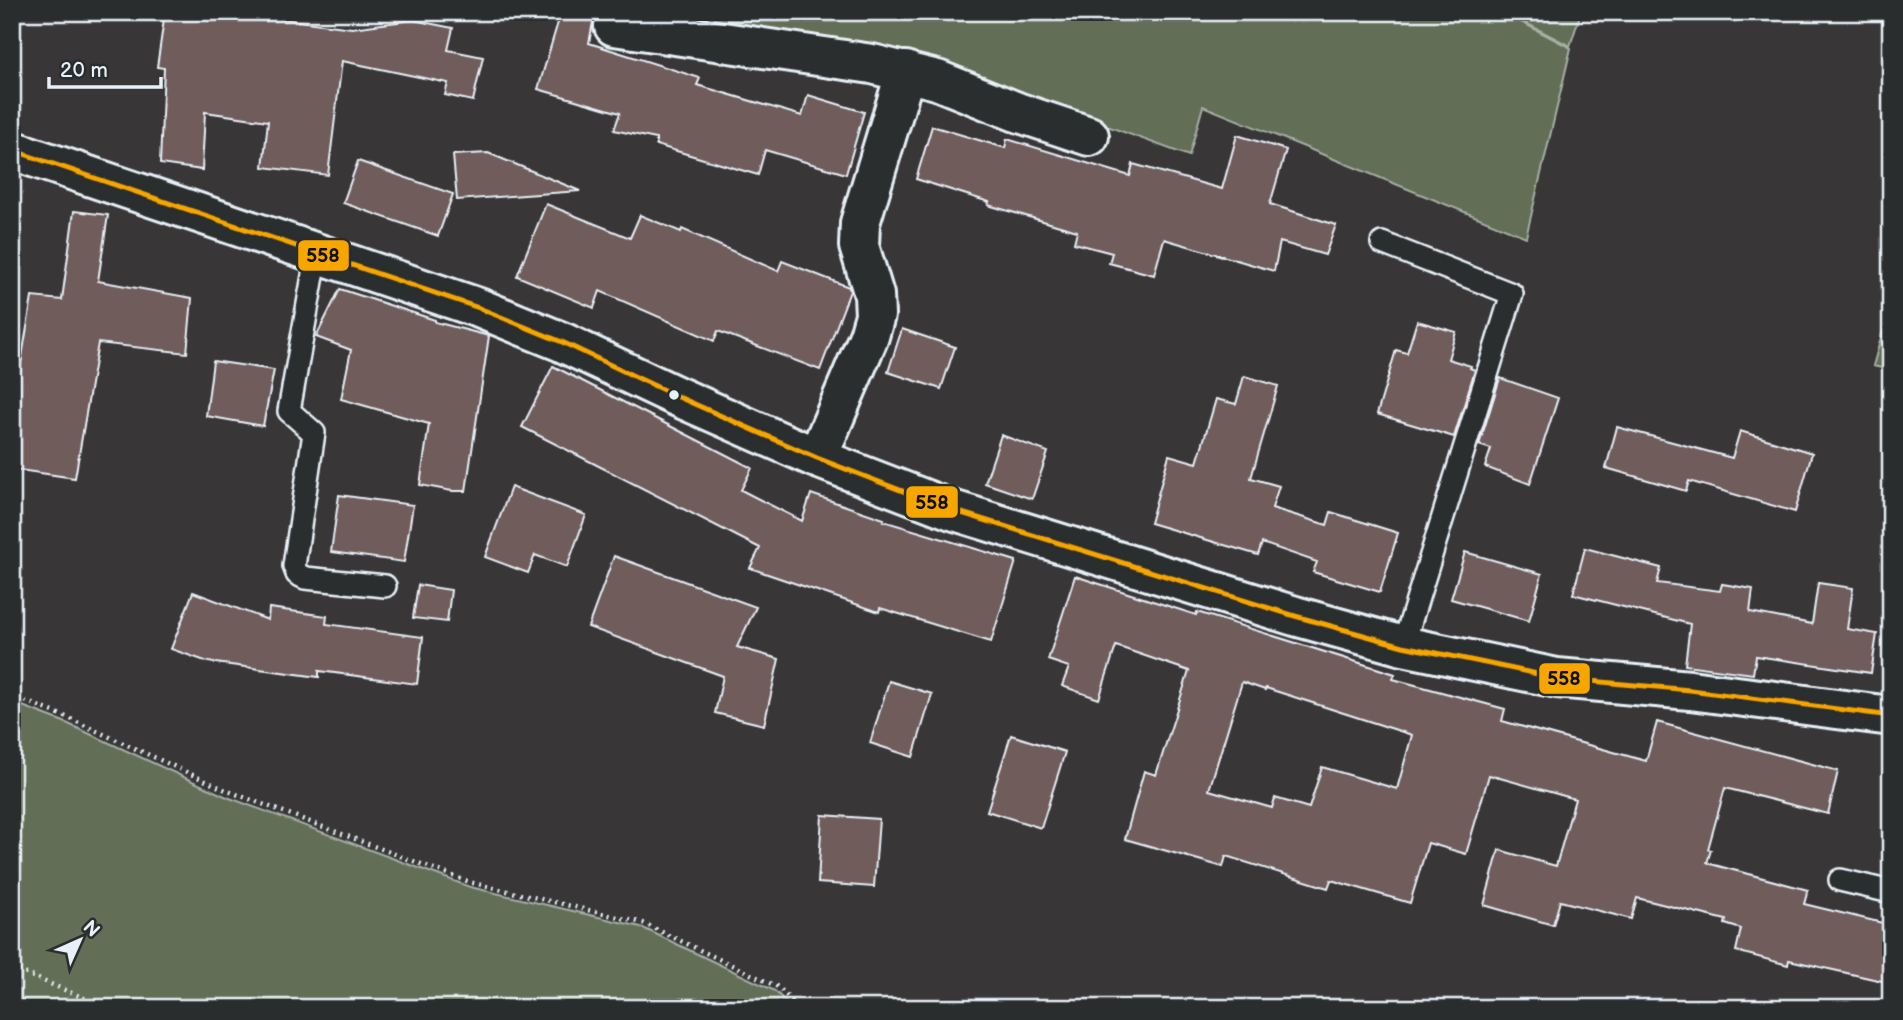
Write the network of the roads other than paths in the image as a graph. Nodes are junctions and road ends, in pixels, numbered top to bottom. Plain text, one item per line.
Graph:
1 (614, 26) dead end
2 (906, 71) junction
3 (1088, 136) dead end
4 (12, 150) edge
5 (1382, 243) dead end
6 (317, 253) junction
7 (817, 458) junction
8 (385, 586) dead end
9 (1403, 646) junction
10 (1891, 716) edge
11 (1840, 880) dead end
12 (1891, 892) edge

1 - 2 street
2 - 3 street
2 - 7 street
4 - 6 street
5 - 9 lane
6 - 7 street
6 - 8 lane
7 - 9 street
9 - 10 street
11 - 12 lane

